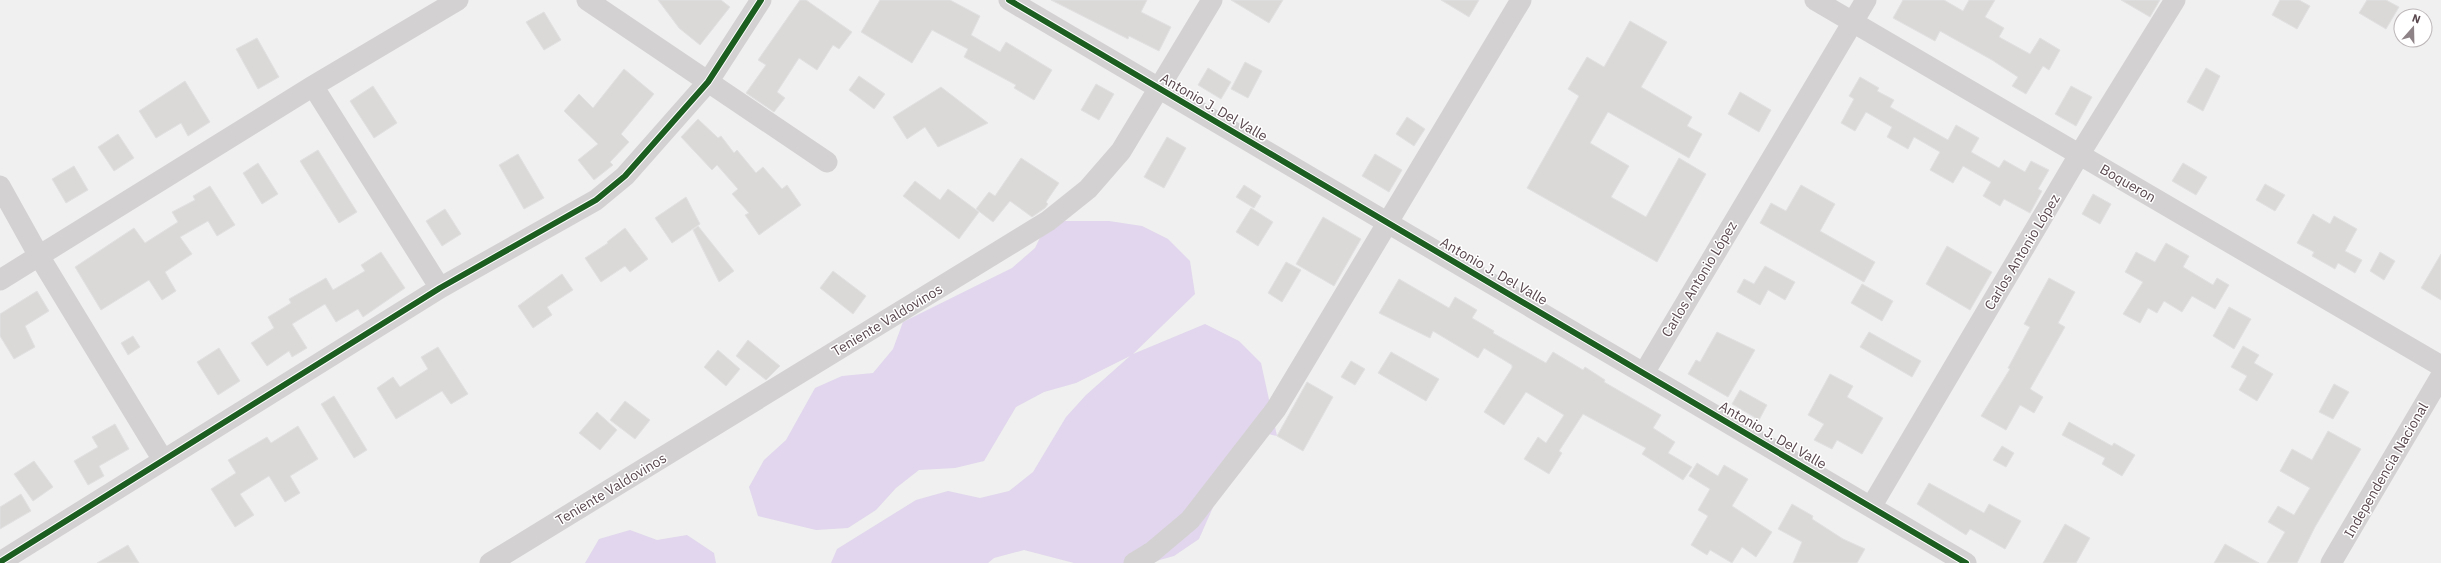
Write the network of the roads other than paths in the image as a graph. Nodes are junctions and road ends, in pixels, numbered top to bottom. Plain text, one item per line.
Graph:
1 (458, 0) edge
2 (587, 0) edge
3 (760, 0) edge
4 (1009, 0) edge
5 (1212, 0) edge
6 (1522, 0) edge
7 (1815, 0) edge
8 (1866, 0) edge
9 (2176, 0) edge
10 (1852, 22) junction
11 (708, 82) junction
12 (313, 86) junction
13 (1160, 88) junction
14 (2079, 155) junction
15 (826, 162) dead end
16 (0, 186) edge
17 (1388, 223) junction
18 (39, 256) junction
19 (0, 280) edge
20 (440, 288) junction
21 (2441, 366) edge
22 (1644, 373) junction
23 (2441, 376) edge
24 (163, 460) junction
25 (1872, 507) junction
26 (0, 562) edge
27 (490, 563) edge
28 (1134, 563) edge
29 (1966, 563) edge
30 (2331, 563) edge

1 - 12 street
2 - 11 street
3 - 11 street
4 - 13 street, Antonio J. Del Valle
5 - 13 street, Teniente Valdovinos
6 - 17 street
7 - 10 street, Boqueron
8 - 10 street, Carlos Antonio López
9 - 14 street, Carlos Antonio López
10 - 14 street, Boqueron
10 - 22 street, Carlos Antonio López
11 - 15 street
11 - 20 street
12 - 18 street
12 - 20 street
13 - 17 street, Antonio J. Del Valle
13 - 27 street, Teniente Valdovinos
14 - 21 street, Boqueron
14 - 25 street, Carlos Antonio López
16 - 18 street
17 - 22 street, Antonio J. Del Valle
17 - 28 street
18 - 19 street
18 - 24 street
20 - 24 street
22 - 25 street, Antonio J. Del Valle
23 - 30 street, Independencia Nacional
24 - 26 street
25 - 29 street, Antonio J. Del Valle

